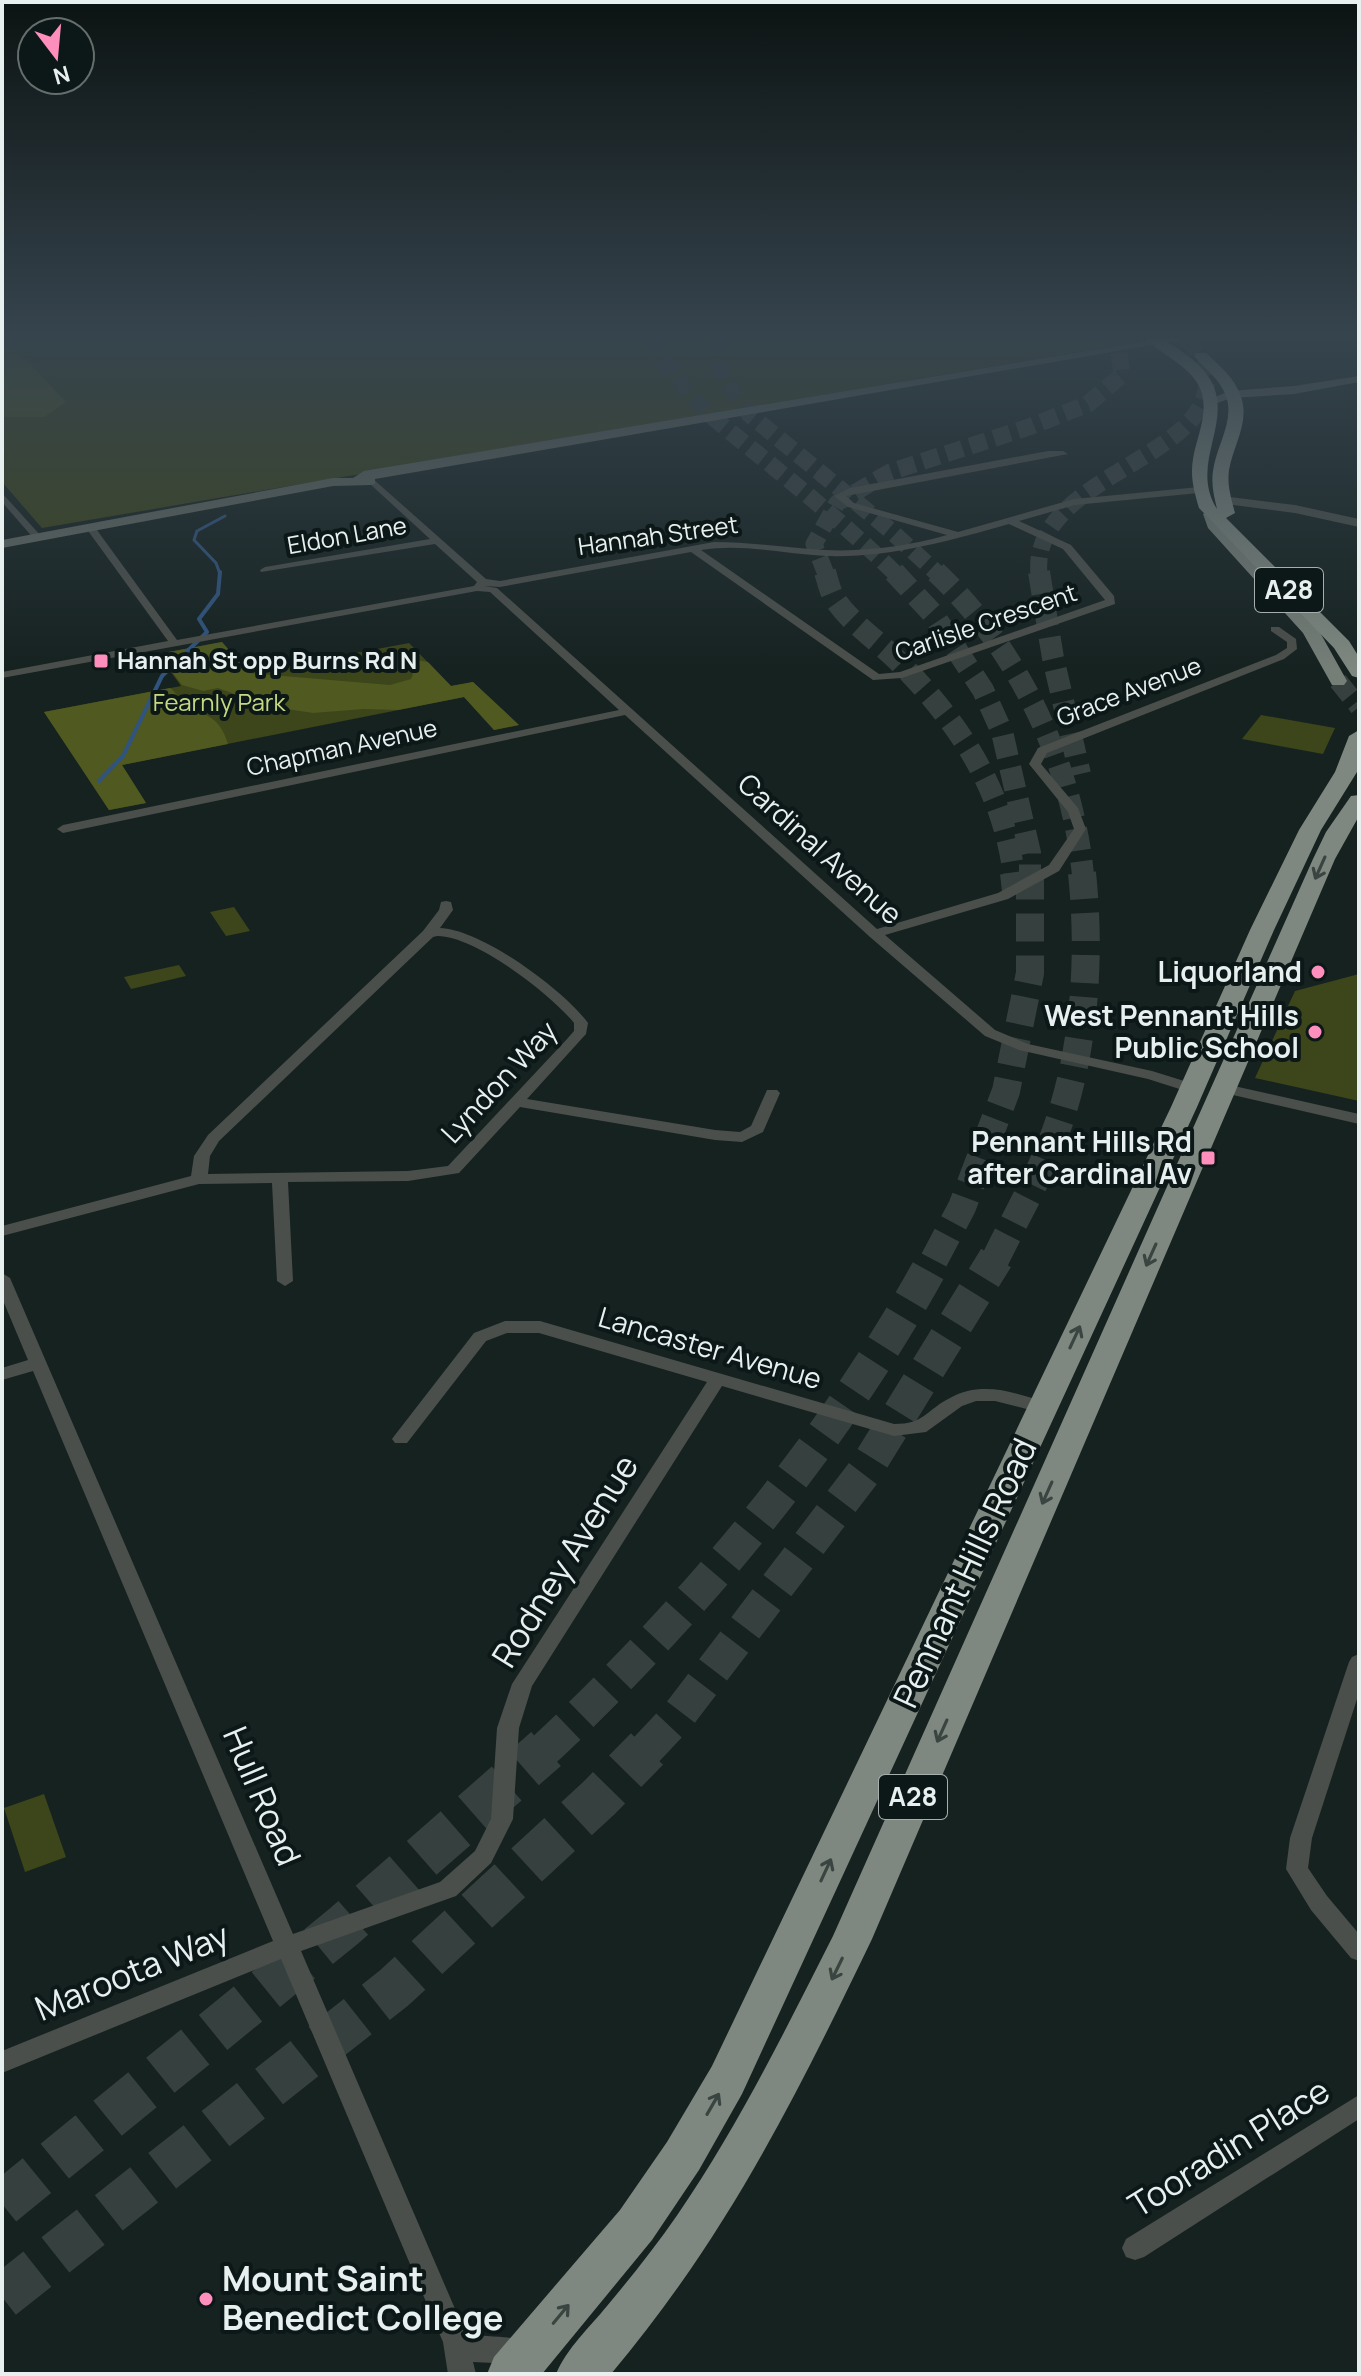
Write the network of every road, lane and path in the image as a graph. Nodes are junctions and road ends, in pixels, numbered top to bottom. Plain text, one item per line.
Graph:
1 (547, 448) edge
2 (1205, 448) edge
3 (1227, 448) edge
4 (1063, 454) dead end
5 (369, 479) junction
6 (1199, 490) junction
7 (2, 496) edge
8 (1216, 507) junction
9 (1009, 520) junction
10 (1359, 523) edge
11 (91, 528) junction
12 (957, 535) junction
13 (38, 538) junction
14 (436, 541) junction
15 (2, 544) edge
16 (693, 549) junction
17 (265, 570) dead end
18 (488, 586) junction
19 (1275, 629) dead end
20 (175, 644) junction
21 (1359, 644) edge
22 (1359, 672) tunnel mouth
23 (2, 675) edge
24 (1338, 681) tunnel mouth
25 (629, 711) junction
26 (1359, 736) edge
27 (1352, 766) edge
28 (1359, 801) edge
29 (63, 829) dead end
30 (428, 934) junction
31 (875, 934) junction
32 (459, 935) junction
33 (1208, 1086) junction
34 (772, 1093) dead end
35 (518, 1102) junction
36 (1359, 1119) edge
37 (280, 1177) junction
38 (199, 1179) junction
39 (2, 1231) edge
40 (2, 1278) edge
41 (285, 1281) dead end
42 (39, 1363) junction
43 (2, 1374) edge
44 (718, 1379) junction
45 (1042, 1407) junction
46 (401, 1439) dead end
47 (1359, 1662) edge
48 (287, 1946) junction
49 (1359, 1951) edge
50 (2, 2062) edge
51 (1359, 2106) edge
52 (1135, 2248) dead end
53 (456, 2342) junction
54 (521, 2362) edge
55 (462, 2374) edge
56 (580, 2374) edge

1 - 5 main road
2 - 6 highway
3 - 8 highway
4 - 12 street
5 - 11 main road
5 - 14 street, Cardinal Avenue
6 - 8 highway, A28
6 - 9 street, Hannah Street
7 - 13 street
8 - 10 street
8 - 21 highway, A28
8 - 22 highway, A28
8 - 24 main road
9 - 12 street, Hannah Street
9 - 16 street, Carlisle Crescent
11 - 13 main road
11 - 20 street
12 - 16 street, Hannah Street
13 - 15 main road
14 - 17 street, Eldon Lane
14 - 18 street, Cardinal Avenue
16 - 18 street, Hannah Street
18 - 20 street, Hannah Street
18 - 25 street, Cardinal Avenue
19 - 31 street, Grace Avenue
20 - 23 street, Hannah Street
25 - 29 street, Chapman Avenue
25 - 31 street, Cardinal Avenue
26 - 27 highway, Pennant Hills Road / A28
27 - 33 highway, Pennant Hills Road / A28
28 -> 33 highway, Pennant Hills Road / A28
30 - 32 street, Lyndon Way
30 - 32 street
30 - 38 street
31 - 33 street, Cardinal Avenue
32 - 35 street, Lyndon Way
33 - 36 street, Cardinal Avenue
45 -> 33 highway, Pennant Hills Road / A28
33 -> 56 highway, Pennant Hills Road / A28
34 - 35 street
35 - 37 street, Lyndon Way
37 - 38 street, Lyndon Way
37 - 41 street
38 - 39 street, Lyndon Way
40 - 42 street, Hull Road
42 - 43 street
42 - 48 street, Hull Road
44 - 45 street, Lancaster Avenue
44 - 46 street, Lancaster Avenue
44 - 48 street, Rodney Avenue
54 -> 45 highway, Pennant Hills Road / A28
47 - 49 street
48 - 50 street, Maroota Way
48 - 53 street, Hull Road
51 - 52 street, Tooradin Place
53 - 54 street
53 - 55 street, Hull Road

